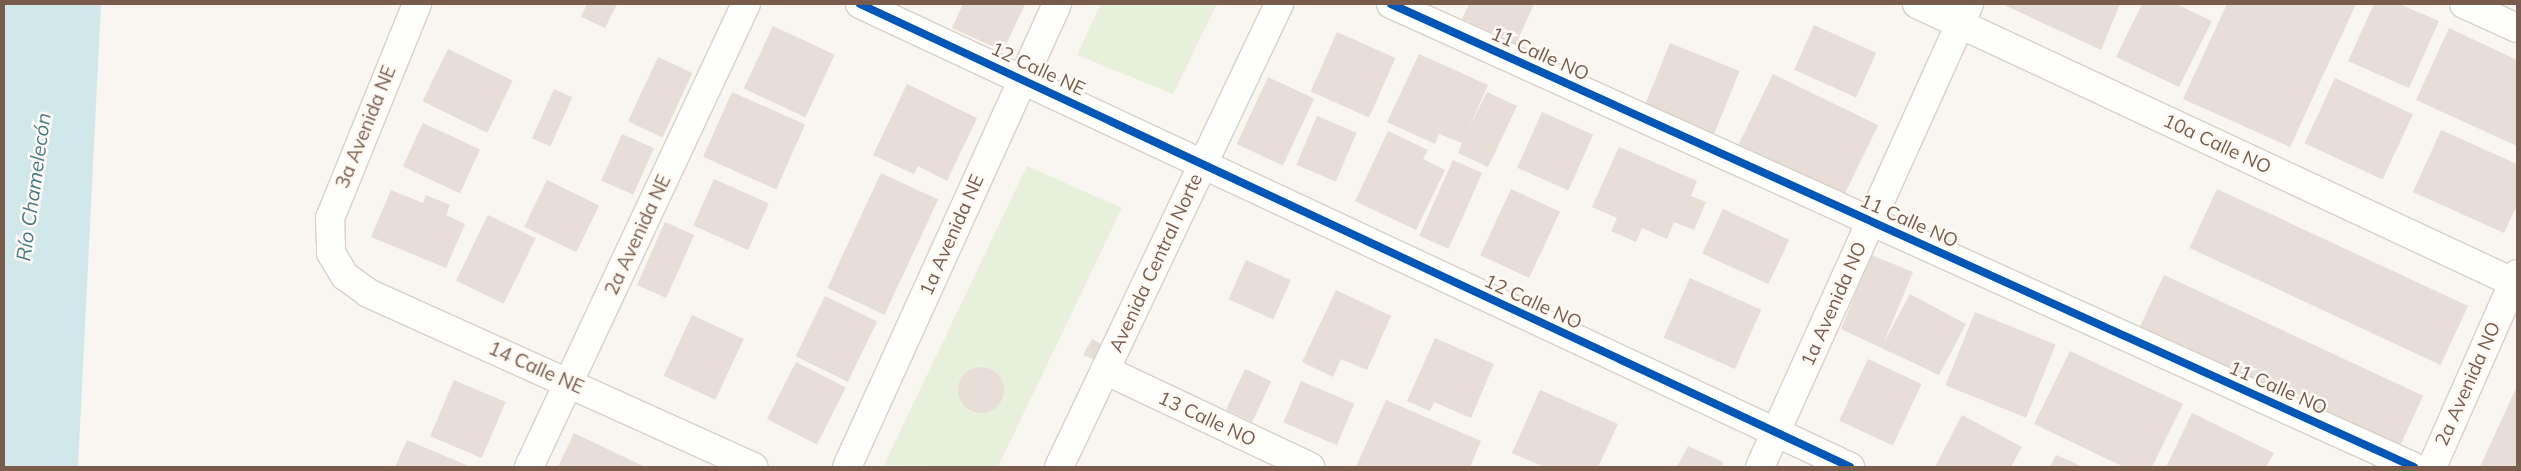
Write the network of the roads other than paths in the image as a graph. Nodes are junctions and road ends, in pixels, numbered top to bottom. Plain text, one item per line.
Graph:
1 (417, 4) edge
2 (746, 4) edge
3 (860, 4) edge
4 (1057, 4) edge
5 (1278, 4) edge
6 (1391, 4) edge
7 (1917, 4) edge
8 (2464, 4) edge
9 (1965, 14) edge
10 (2517, 28) edge
11 (1022, 79) junction
12 (1203, 164) junction
13 (1872, 222) junction
14 (331, 253) joint
15 (2516, 280) edge
16 (1105, 370) junction
17 (569, 382) junction
18 (1775, 434) junction
19 (530, 467) edge
20 (754, 467) edge
21 (848, 467) edge
22 (1060, 467) edge
23 (1310, 467) edge
24 (1760, 467) edge
25 (1850, 467) edge
26 (2414, 467) edge
27 (2432, 467) edge

1 - 14 street, 3a Avenida NE
2 - 17 street, 2a Avenida NE
3 - 11 street, 12 Calle NE
4 - 11 street, 1a Avenida NE
5 - 12 street, Avenida Central Norte
6 - 13 street, 11 Calle NO
7 - 9 street, 10a Calle NO
8 - 10 street
9 - 13 street, 1a Avenida NO
9 - 15 street, 10a Calle NO
11 - 12 street, 12 Calle NE
11 - 21 street, 1a Avenida NE
12 - 16 street, Avenida Central Norte
12 - 18 street, 12 Calle NO
13 - 18 street, 1a Avenida NO
13 - 26 street, 11 Calle NO
14 - 17 street, 14 Calle NE
15 - 27 street, 2a Avenida NO
16 - 22 street, Avenida Central Norte
16 - 23 street, 13 Calle NO
17 - 19 street, 2a Avenida NE
17 - 20 street, 14 Calle NE
18 - 24 street, 1a Avenida NO
18 - 25 street, 12 Calle NO

